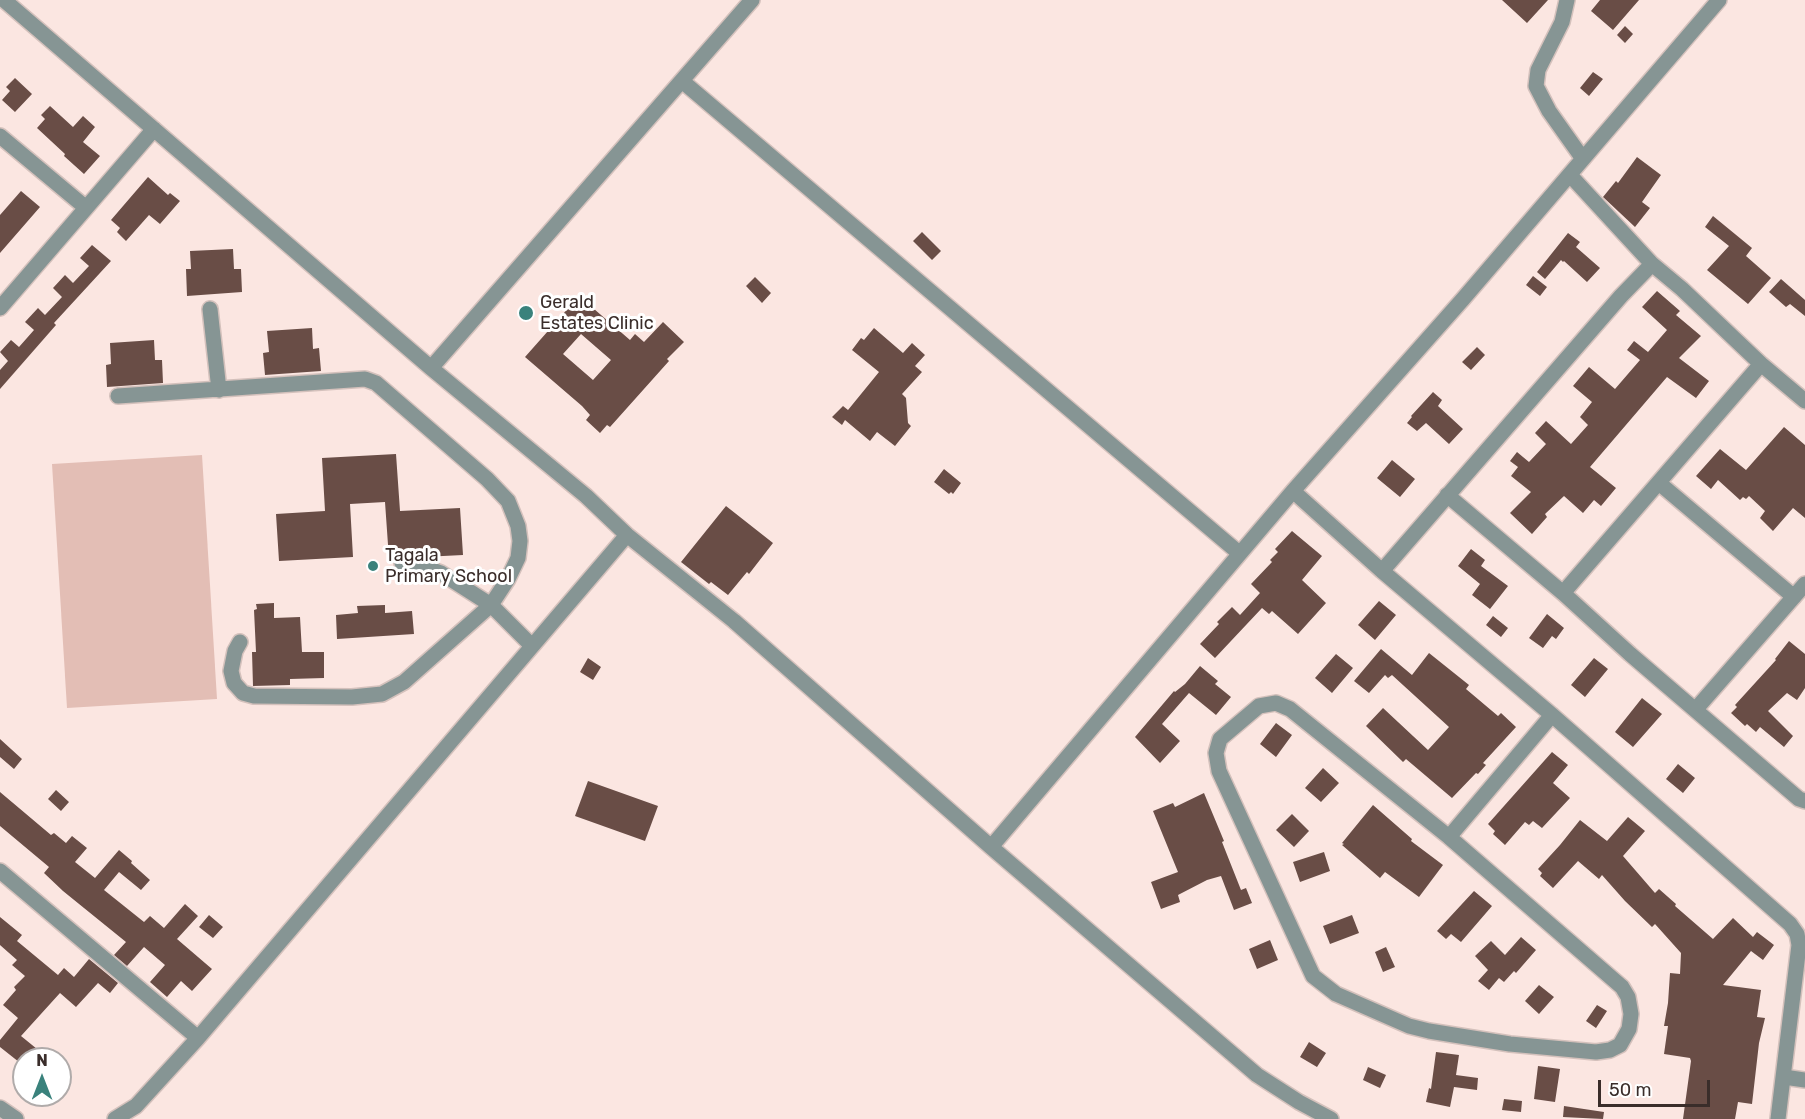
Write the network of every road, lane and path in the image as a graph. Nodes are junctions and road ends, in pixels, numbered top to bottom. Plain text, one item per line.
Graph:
1 (4, 0) edge
2 (752, 0) edge
3 (1567, 0) edge
4 (1719, 0) edge
5 (682, 81) junction
6 (154, 129) junction
7 (0, 136) edge
8 (1583, 159) junction
9 (1570, 175) junction
10 (85, 207) junction
11 (1652, 264) junction
12 (0, 308) edge
13 (210, 309) dead end
14 (1761, 364) junction
15 (431, 368) junction
16 (219, 390) junction
17 (118, 396) dead end
18 (1805, 401) edge
19 (1659, 483) junction
20 (1293, 491) junction
21 (1447, 495) junction
22 (627, 535) junction
23 (1239, 553) junction
24 (402, 563) dead end
25 (1382, 571) junction
26 (1805, 584) edge
27 (1563, 593) junction
28 (1794, 597) junction
29 (491, 604) junction
30 (240, 642) dead end
31 (532, 646) junction
32 (1696, 709) junction
33 (1552, 715) junction
34 (1805, 801) edge
35 (1449, 837) junction
36 (991, 847) junction
37 (0, 871) edge
38 (198, 1038) junction
39 (1784, 1077) junction
40 (1805, 1080) edge
41 (0, 1108) edge
42 (16, 1119) edge
43 (115, 1119) edge
44 (1331, 1119) edge
45 (1778, 1119) edge

1 - 6 street
2 - 5 street
3 - 8 street
4 - 8 street
5 - 15 street
5 - 23 street
6 - 10 street
6 - 15 street
7 - 10 street
8 - 9 street
9 - 11 street
9 - 20 street
10 - 12 street
11 - 14 street
11 - 21 street
13 - 16 street
14 - 18 street
14 - 19 street
15 - 22 street
16 - 17 street
16 - 29 street
19 - 27 street
19 - 28 street
20 - 23 street
20 - 25 street
21 - 25 street
21 - 27 street
22 - 31 street
22 - 36 street
23 - 36 street
24 - 29 street
25 - 33 street
26 - 28 street
27 - 32 street
28 - 32 street
29 - 30 street
29 - 31 street
31 - 38 street
32 - 34 street
33 - 35 street
33 - 39 street
35 - 35 street
36 - 44 street
37 - 38 street
38 - 43 street
39 - 40 street
39 - 45 street
41 - 42 street

